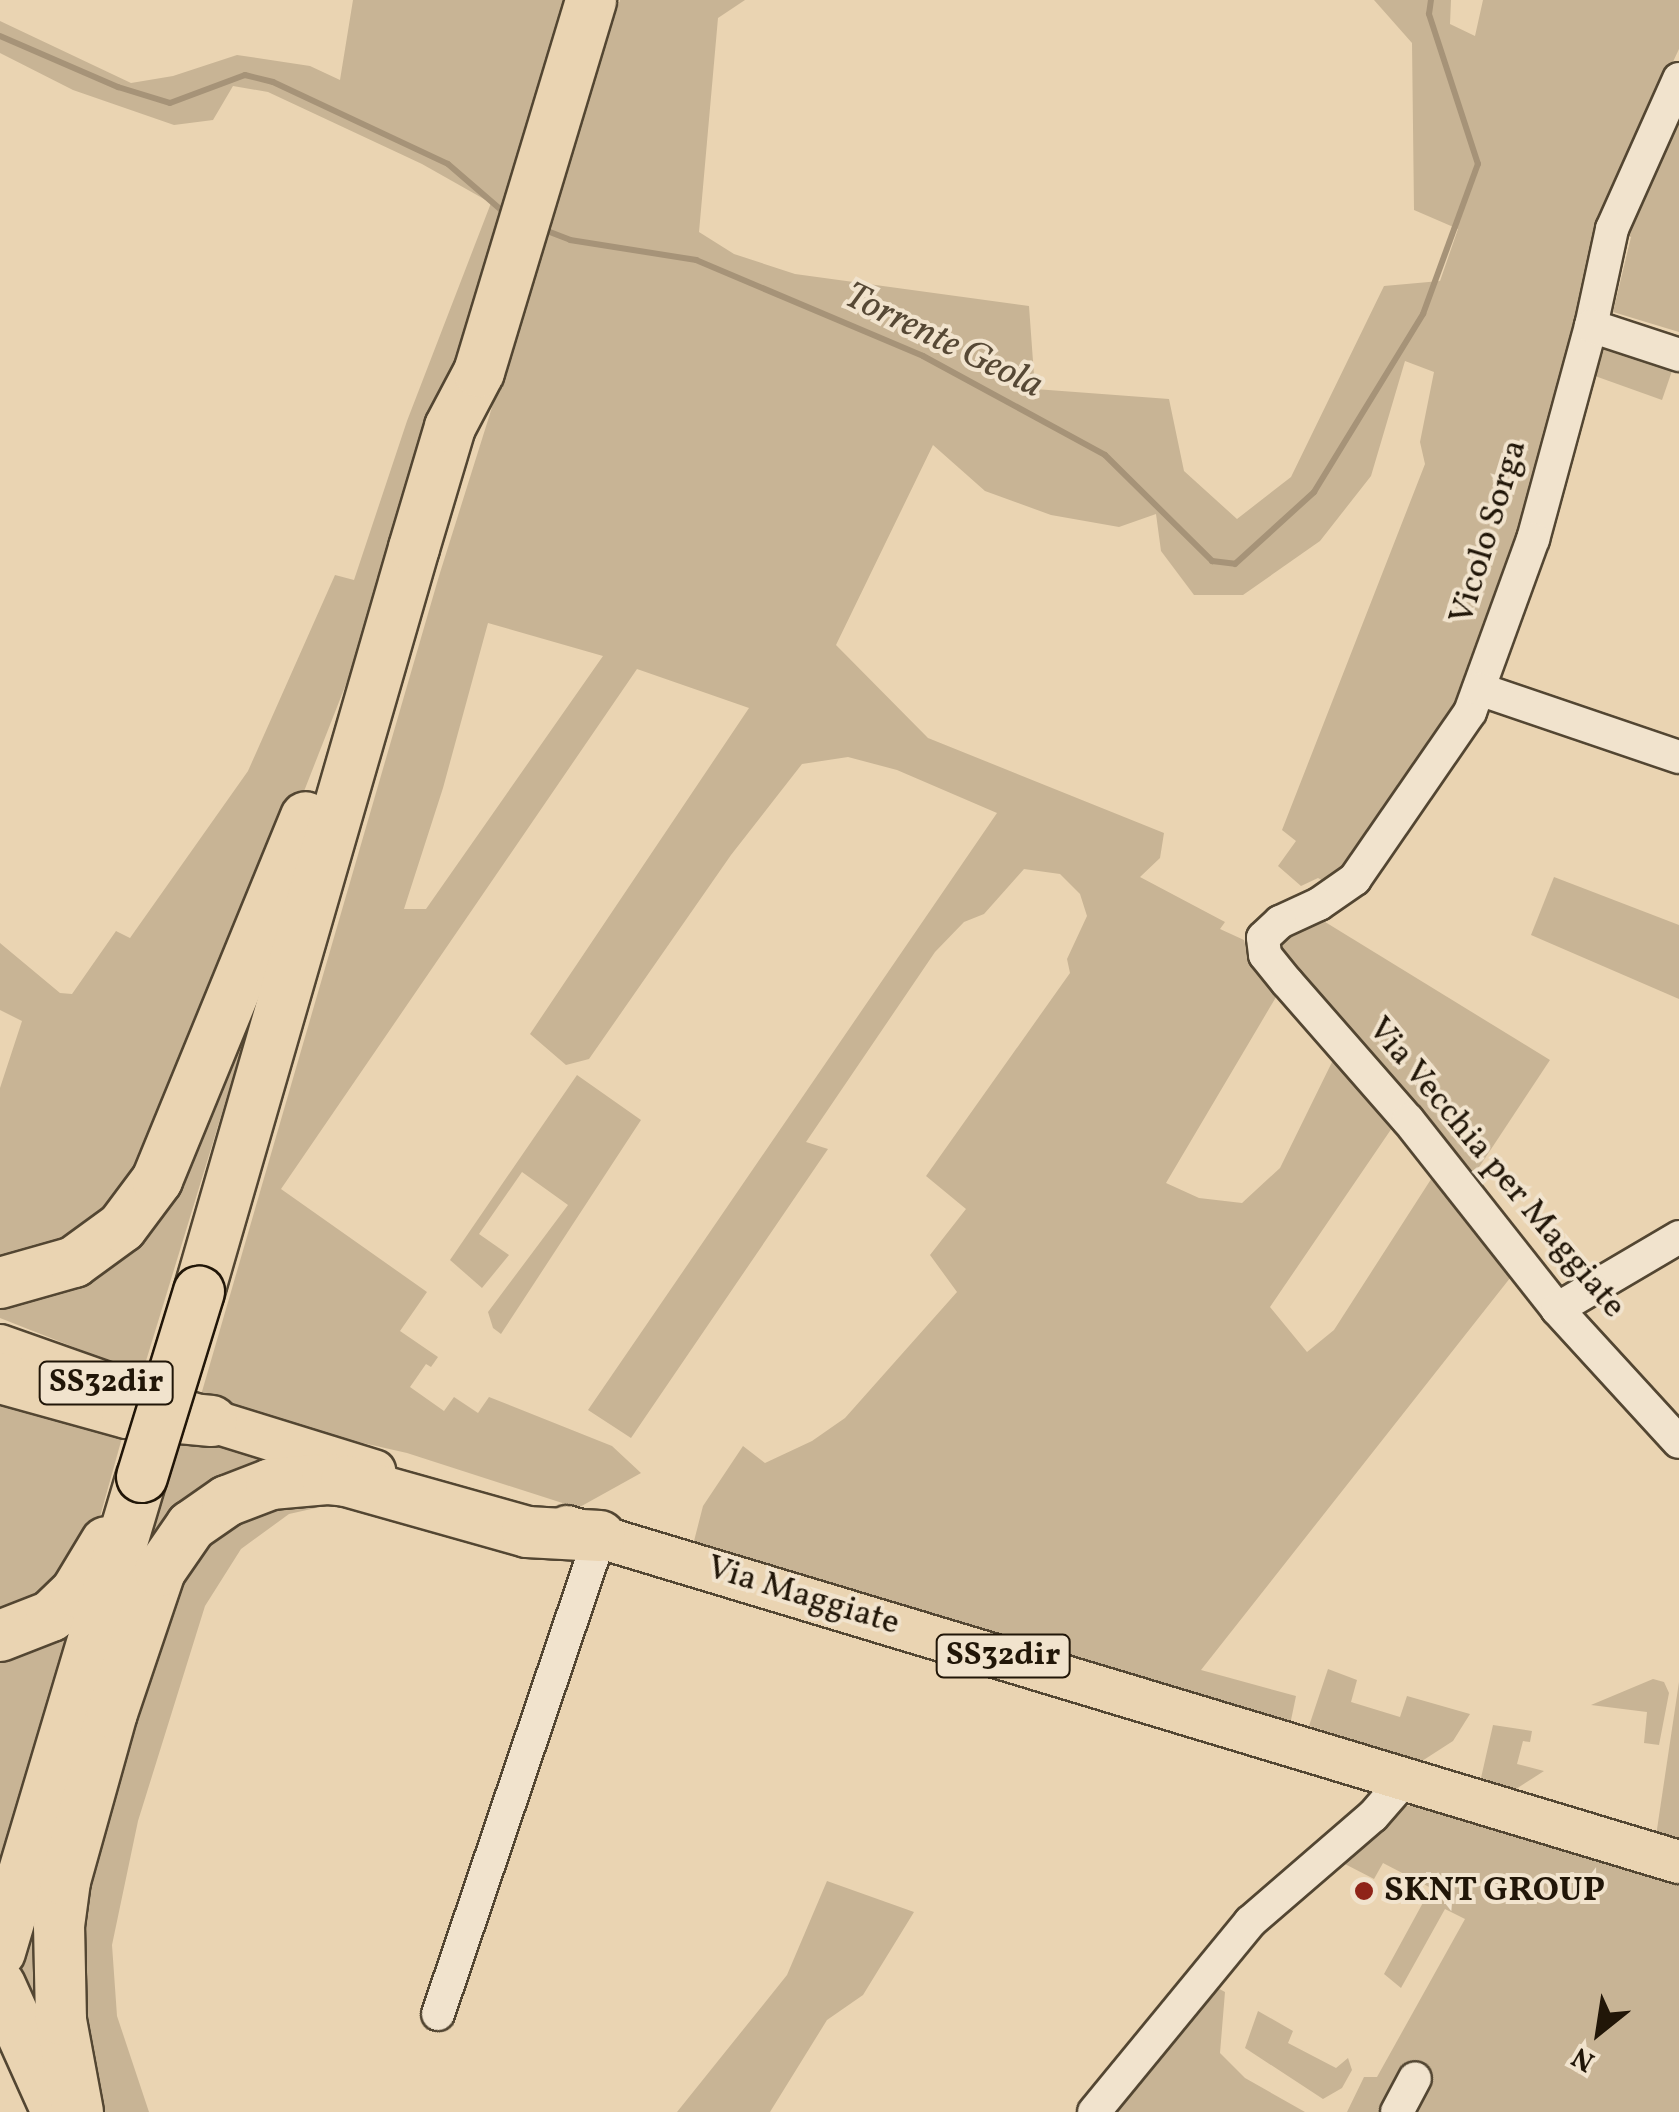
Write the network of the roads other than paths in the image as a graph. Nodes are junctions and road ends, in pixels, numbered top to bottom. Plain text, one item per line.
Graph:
1 (591, 0) edge
2 (1679, 78) edge
3 (1590, 326) junction
4 (1679, 354) edge
5 (414, 548) junction
6 (1480, 689) junction
7 (1679, 756) edge
8 (1263, 938) joint
9 (1679, 1238) edge
10 (0, 1283) edge
11 (1557, 1308) junction
12 (0, 1346) edge
13 (0, 1378) edge
14 (212, 1421) junction
15 (1679, 1442) edge
16 (142, 1476) junction
17 (600, 1536) junction
18 (0, 1636) edge
19 (1406, 1778) junction
20 (1679, 1862) edge
21 (0, 1952) edge
22 (0, 1986) edge
23 (438, 2014) dead end
24 (1415, 2078) dead end
25 (57, 2112) edge
26 (78, 2112) edge
27 (1094, 2112) edge
28 (1396, 2112) edge

1 - 5 highway
2 - 3 street, Vicolo Sorga
3 - 4 street
3 - 6 street, Vicolo Sorga
5 - 10 highway
5 - 16 highway, bridge
6 - 7 street
6 - 8 street, Vicolo Sorga
8 - 11 street, Via Vecchia per Maggiate
9 - 11 street
11 - 15 street, Via Vecchia per Maggiate
12 - 14 main road, SS32dir
13 - 14 highway
14 - 17 main road, Via Maggiate / SS32dir
16 - 18 highway
16 - 21 highway
17 - 19 main road, Via Maggiate / SS32dir
17 - 23 street
17 - 26 highway
19 - 20 main road, Via Maggiate
19 - 27 street
22 - 25 highway
24 - 28 street

